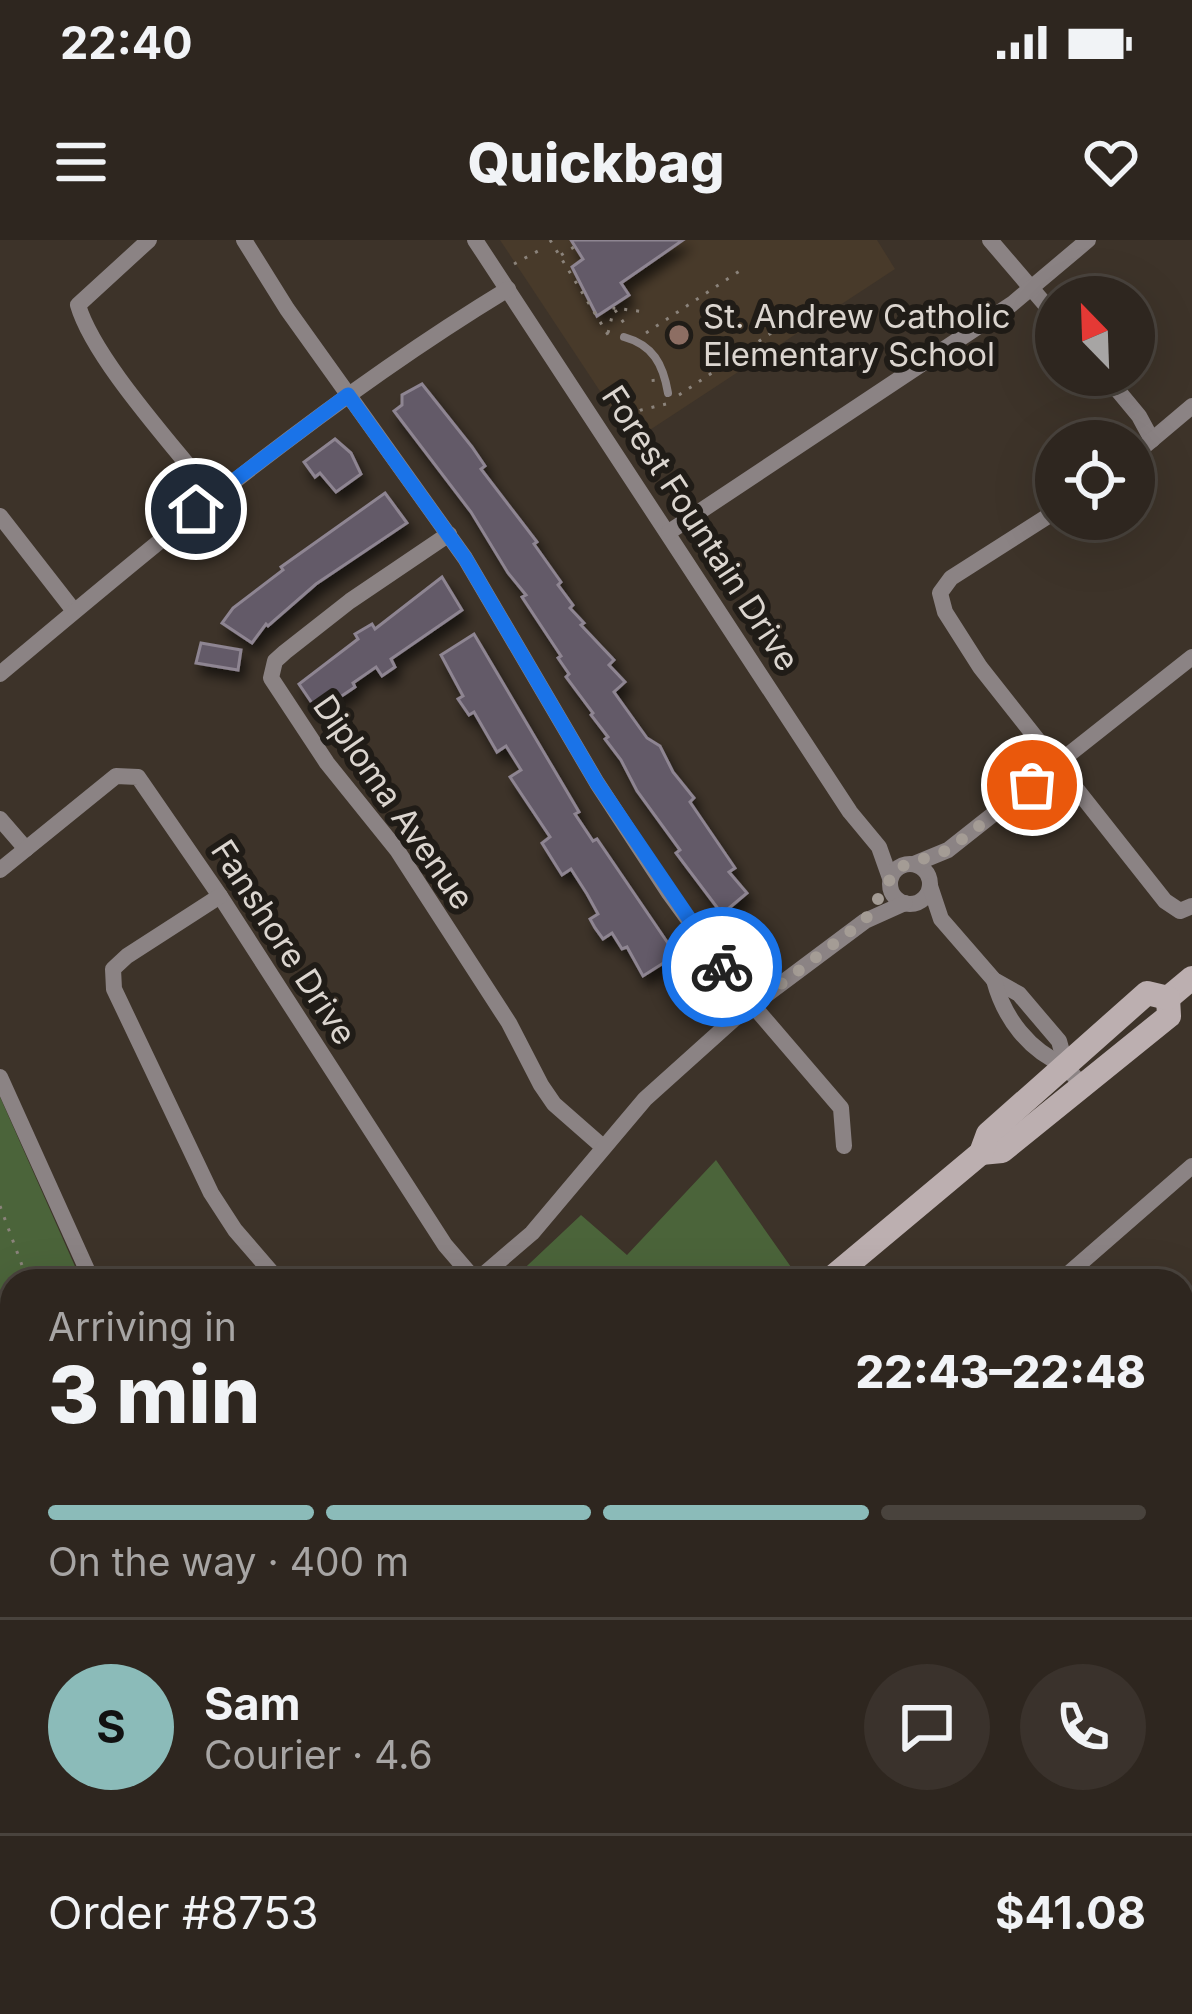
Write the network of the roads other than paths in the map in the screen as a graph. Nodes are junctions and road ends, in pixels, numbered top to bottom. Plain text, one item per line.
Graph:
1 (149, 240) edge
2 (244, 240) edge
3 (475, 240) edge
4 (990, 240) edge
5 (1088, 240) edge
6 (1031, 288) junction
7 (508, 289) junction
8 (1035, 293) edge
9 (625, 331) road end
10 (668, 393) dead end
11 (348, 395) junction
12 (1122, 396) edge
13 (1192, 406) edge
14 (1141, 420) edge
15 (1155, 437) edge
16 (212, 495) junction
17 (0, 516) edge
18 (1035, 524) edge
19 (669, 532) junction
20 (448, 534) junction
21 (74, 611) junction
22 (1192, 657) edge
23 (0, 674) edge
24 (1057, 766) junction
25 (0, 819) edge
26 (879, 847) junction
27 (26, 849) junction
28 (948, 850) junction
29 (913, 864) junction
30 (0, 870) edge
31 (890, 882) junction
32 (930, 885) junction
33 (220, 896) junction
34 (906, 904) junction
35 (1192, 906) edge
36 (941, 919) junction
37 (865, 920) junction
38 (1192, 978) edge
39 (752, 1006) junction
40 (0, 1076) edge
41 (1074, 1076) junction
42 (844, 1146) dead end
43 (603, 1147) junction
44 (1190, 1172) edge
45 (87, 1269) edge
46 (269, 1269) edge
47 (466, 1269) edge
48 (490, 1269) edge
49 (842, 1269) edge
50 (1074, 1269) edge

1 - 16 street
2 - 11 street
3 - 7 street, Forest Fountain Drive
4 - 6 street
5 - 6 street
6 - 8 street
6 - 19 street
7 - 11 street
7 - 19 street, Forest Fountain Drive
9 - 10 lane
11 - 16 street
11 - 20 street
12 - 14 street
13 - 15 street
16 - 21 street
17 - 21 street
18 - 24 street
19 - 26 street, Forest Fountain Drive
20 - 39 street
20 - 43 street, Diploma Avenue
21 - 23 street
22 - 24 street
24 - 28 street
24 - 35 street
25 - 27 street
26 - 29 street, Forest Fountain Drive
26 - 31 street, Forest Fountain Drive
27 - 30 street, Fanshore Drive
27 - 33 street, Fanshore Drive
28 - 29 street
28 - 32 street
29 - 31 street
29 - 32 street
31 - 34 street
31 - 37 street
32 - 34 street
32 - 36 street
33 - 46 street
33 - 47 street, Fanshore Drive
34 - 36 street
34 - 37 street
36 - 41 street
37 - 39 street
38 - 41 main road
39 - 42 street
39 - 43 street
40 - 45 street
41 - 49 main road
43 - 48 street
44 - 50 street

